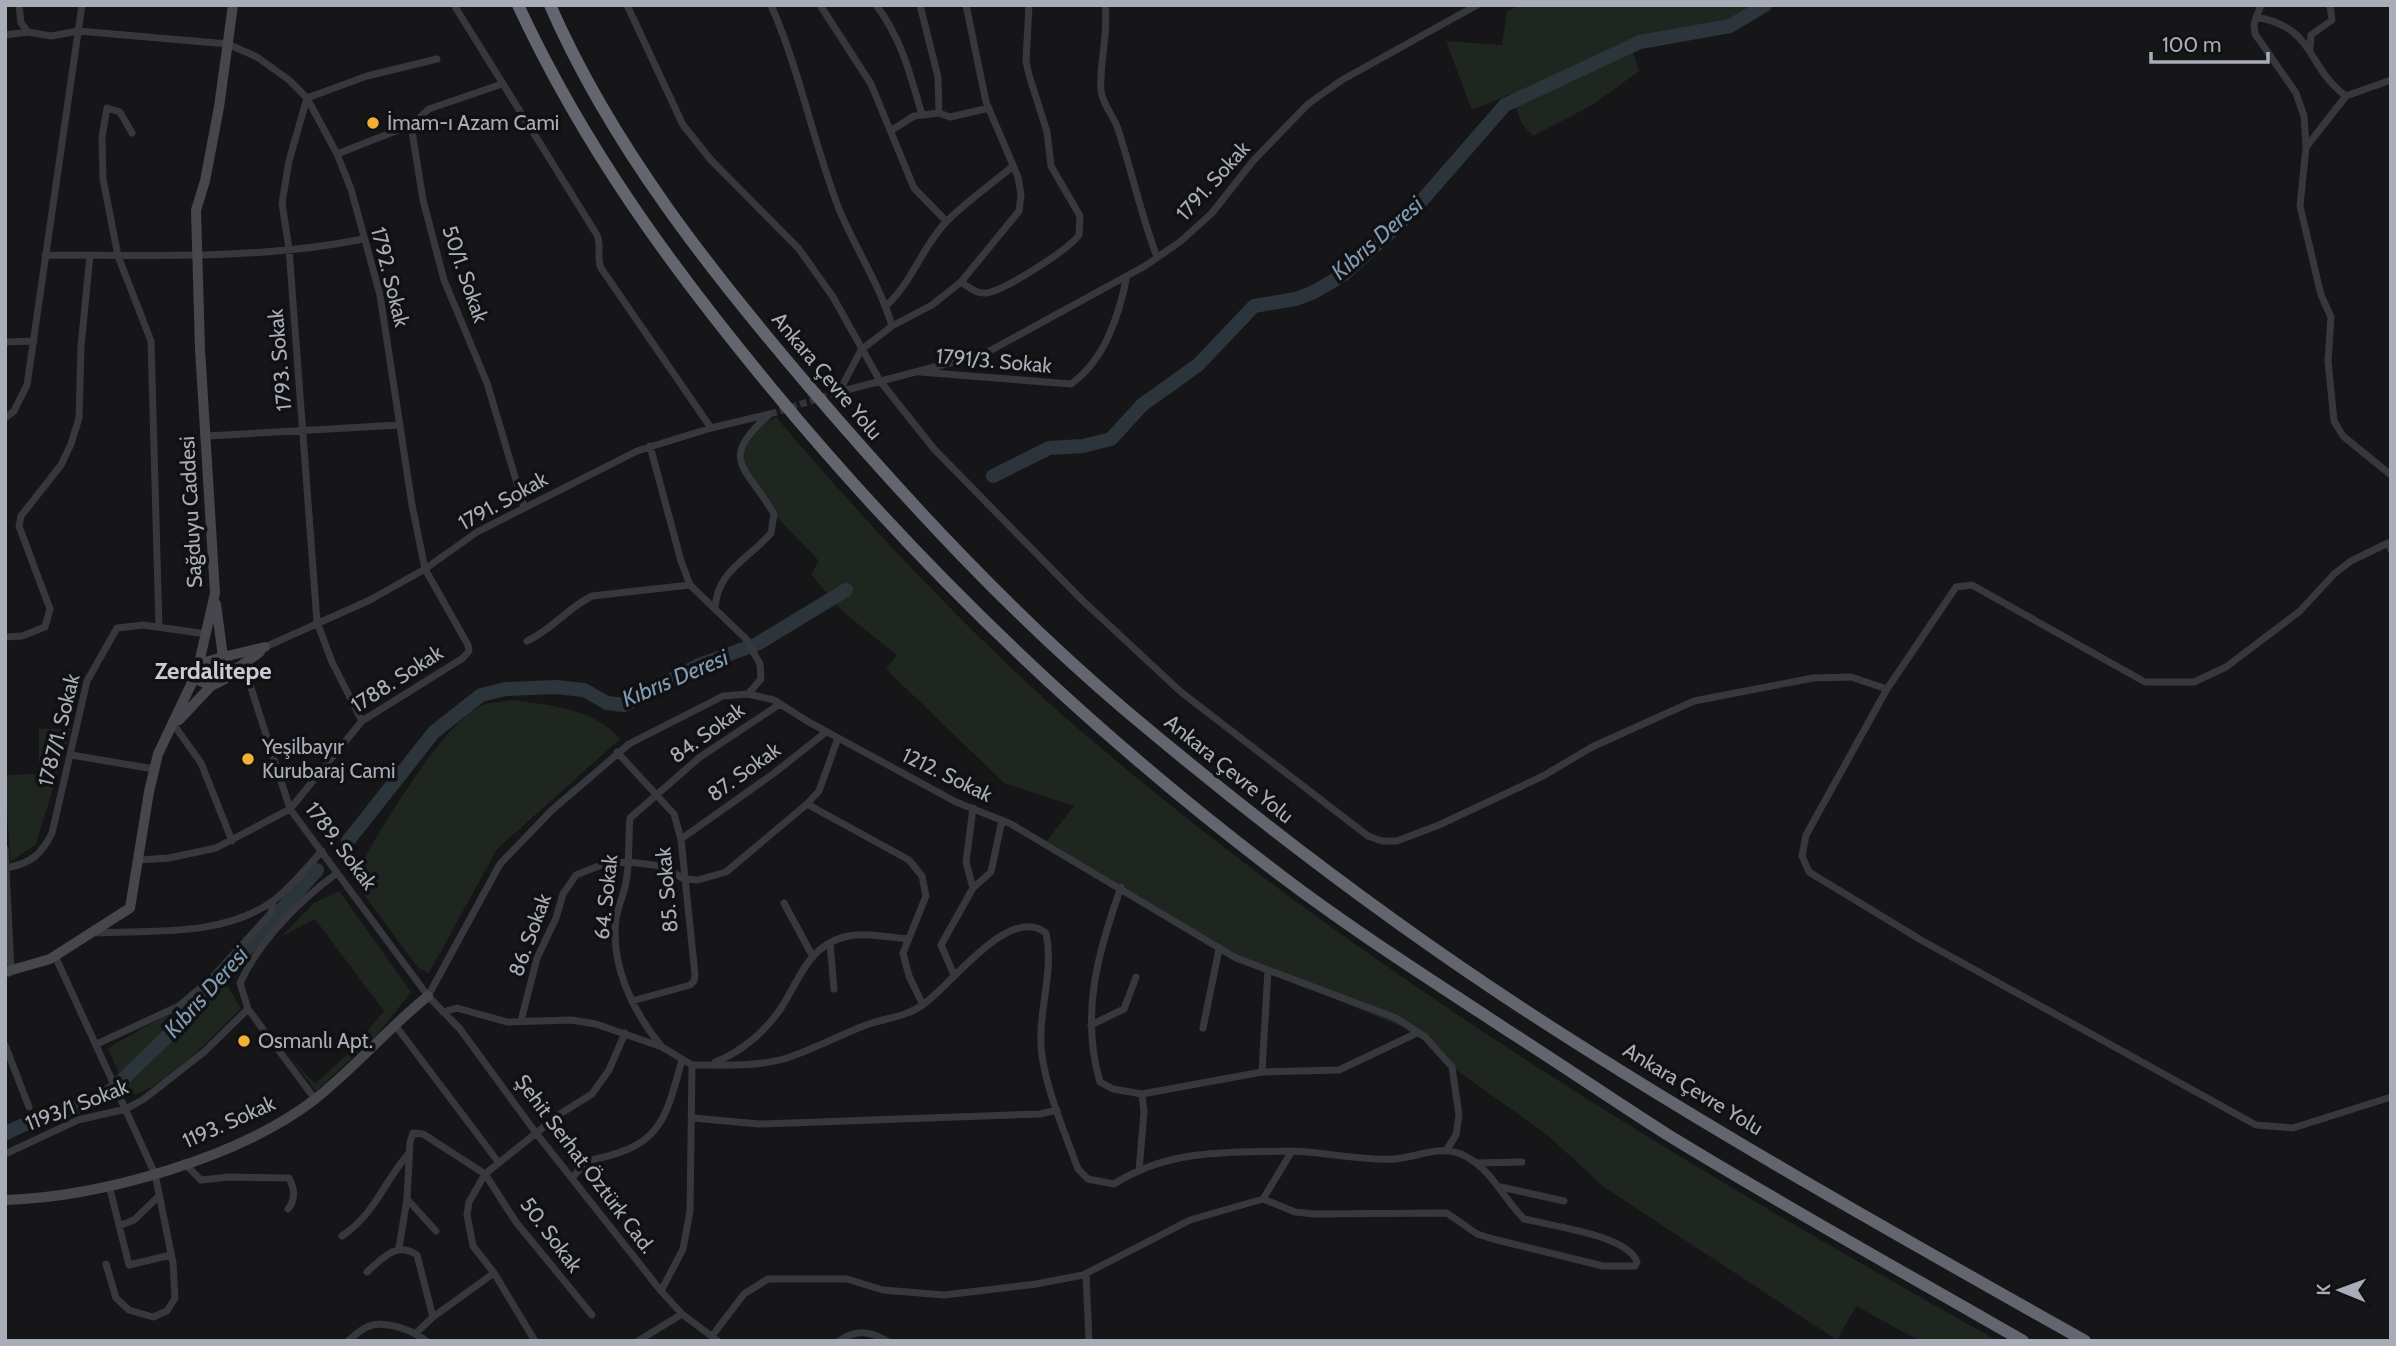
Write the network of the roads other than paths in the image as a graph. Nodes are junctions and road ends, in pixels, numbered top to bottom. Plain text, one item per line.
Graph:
1 (19, 5) edge
2 (82, 5) edge
3 (233, 5) edge
4 (454, 5) edge
5 (518, 5) edge
6 (551, 5) edge
7 (627, 5) edge
8 (771, 5) edge
9 (820, 5) edge
10 (876, 5) edge
11 (920, 5) edge
12 (967, 5) edge
13 (1029, 5) edge
14 (1105, 5) edge
15 (1476, 5) edge
16 (2261, 5) edge
17 (2330, 5) edge
18 (2256, 17) junction
19 (78, 31) junction
20 (28, 32) junction
21 (5, 35) edge
22 (228, 44) junction
23 (2310, 49) junction
24 (437, 59) dead end
25 (2391, 80) edge
26 (502, 84) junction
27 (2346, 96) junction
28 (307, 98) junction
29 (989, 108) junction
30 (939, 113) junction
31 (922, 115) junction
32 (411, 125) junction
33 (891, 130) junction
34 (132, 133) dead end
35 (2306, 147) junction
36 (337, 154) junction
37 (1013, 166) junction
38 (946, 221) junction
39 (363, 239) junction
40 (289, 249) junction
41 (196, 254) junction
42 (90, 255) junction
43 (45, 256) junction
44 (118, 256) junction
45 (1157, 257) junction
46 (1127, 276) junction
47 (961, 282) junction
48 (886, 306) junction
49 (892, 326) junction
50 (34, 341) junction
51 (5, 342) edge
52 (861, 350) junction
53 (916, 372) junction
54 (880, 381) junction
55 (5, 418) edge
56 (400, 425) junction
57 (711, 428) junction
58 (303, 432) junction
59 (207, 436) junction
60 (649, 446) junction
61 (2391, 475) edge
62 (524, 507) junction
63 (2391, 550) edge
64 (425, 569) junction
65 (690, 585) junction
66 (215, 593) junction
67 (715, 609) junction
68 (317, 622) junction
69 (159, 627) junction
70 (206, 634) junction
71 (5, 637) edge
72 (527, 641) dead end
73 (265, 648) junction
74 (223, 657) junction
75 (243, 663) junction
76 (197, 672) junction
77 (229, 674) junction
78 (211, 686) junction
79 (1888, 689) junction
80 (748, 694) junction
81 (780, 704) junction
82 (362, 721) junction
83 (174, 725) junction
84 (826, 732) junction
85 (838, 738) junction
86 (617, 752) junction
87 (71, 755) junction
88 (154, 769) junction
89 (656, 793) junction
90 (807, 804) junction
91 (290, 808) junction
92 (973, 808) junction
93 (1002, 820) junction
94 (681, 839) junction
95 (232, 841) junction
96 (5, 849) edge
97 (322, 851) junction
98 (139, 860) junction
99 (629, 862) junction
100 (7, 868) junction
101 (337, 873) junction
102 (684, 880) junction
103 (1121, 887) junction
104 (7, 888) edge
105 (973, 888) junction
106 (273, 901) junction
107 (784, 903) dead end
108 (94, 933) junction
109 (908, 939) junction
110 (830, 943) junction
111 (1219, 948) junction
112 (55, 956) junction
113 (813, 957) junction
114 (1268, 970) junction
115 (7, 973) edge
116 (954, 975) junction
117 (1136, 977) dead end
118 (834, 989) dead end
119 (428, 996) junction
120 (632, 1001) junction
121 (923, 1005) junction
122 (248, 1009) junction
123 (443, 1012) junction
124 (521, 1021) junction
125 (1091, 1025) junction
126 (395, 1026) junction
127 (1203, 1028) dead end
128 (625, 1033) junction
129 (1417, 1033) junction
130 (99, 1043) dead end
131 (5, 1045) edge
132 (662, 1047) junction
133 (682, 1060) junction
134 (692, 1065) junction
135 (708, 1065) junction
136 (1262, 1072) junction
137 (1142, 1094) junction
138 (2391, 1097) edge
139 (315, 1100) junction
140 (29, 1107) dead end
141 (125, 1109) junction
142 (1057, 1110) junction
143 (693, 1118) junction
144 (536, 1133) junction
145 (1447, 1149) junction
146 (409, 1152) junction
147 (1292, 1152) junction
148 (5, 1154) edge
149 (184, 1163) junction
150 (499, 1163) junction
151 (1475, 1163) junction
152 (1522, 1163) dead end
153 (1139, 1171) junction
154 (155, 1174) junction
155 (485, 1174) junction
156 (573, 1177) junction
157 (109, 1185) junction
158 (1501, 1187) junction
159 (159, 1196) junction
160 (407, 1199) junction
161 (1263, 1199) junction
162 (5, 1200) edge
163 (1564, 1201) dead end
164 (288, 1209) dead end
165 (119, 1226) junction
166 (436, 1231) dead end
167 (342, 1236) dead end
168 (399, 1248) junction
169 (171, 1255) junction
170 (106, 1264) dead end
171 (367, 1272) dead end
172 (494, 1273) junction
173 (1086, 1274) junction
174 (661, 1291) junction
175 (682, 1314) junction
176 (592, 1315) dead end
177 (433, 1317) junction
178 (415, 1334) junction
179 (715, 1338) edge
180 (348, 1341) edge
181 (426, 1341) edge
182 (535, 1341) edge
183 (638, 1341) edge
184 (839, 1341) edge
185 (887, 1341) edge
186 (1088, 1341) edge
187 (2024, 1341) edge
188 (2085, 1341) edge

1 - 20 street
2 - 19 street
3 - 22 street, Sağduyu Caddesi
4 - 26 street
5 - 187 highway
6 - 188 highway, Ankara Çevre Yolu
7 - 52 street
8 - 48 street
9 - 33 street
10 - 31 street
11 - 30 street
12 - 29 street
13 - 47 street
14 - 45 street
15 - 45 street, 1791. Sokak
16 - 18 street
17 - 23 street
18 - 23 street
18 - 35 street
19 - 20 street
19 - 22 street
19 - 43 street
20 - 21 street
22 - 28 street, 1792. Sokak
22 - 41 street, Sağduyu Caddesi
23 - 27 street
24 - 28 street
25 - 27 street
26 - 32 street
26 - 57 street
27 - 35 street
28 - 36 street, 1792. Sokak
28 - 40 street, 1793. Sokak
29 - 30 street
29 - 37 street
30 - 31 street
31 - 33 street
32 - 36 street
32 - 62 street, 50/1. Sokak
33 - 38 street
34 - 44 street
35 - 61 street
36 - 39 street, 1792. Sokak
37 - 38 street
37 - 47 street
38 - 48 street
39 - 40 street
39 - 56 street, 1792. Sokak
40 - 41 street
40 - 58 street, 1793. Sokak
41 - 44 street
41 - 59 street, Sağduyu Caddesi
42 - 43 street
42 - 44 street
42 - 71 street
43 - 50 street
44 - 69 street
45 - 46 street, 1791. Sokak
46 - 53 street, 1791. Sokak
46 - 53 street, 1791/3. Sokak
47 - 49 street
48 - 49 street
49 - 52 street
50 - 51 street
50 - 55 street
52 - 54 street
52 - 54 street, 1791. Sokak
53 - 54 street, 1791. Sokak
54 - 79 street
56 - 58 street
56 - 64 street, 1792. Sokak
57 - 60 street, 1791. Sokak
57 - 67 street, 1791. Sokak
58 - 59 street
58 - 68 street, 1793. Sokak
59 - 66 street, Sağduyu Caddesi
60 - 62 street, 1791. Sokak
60 - 65 street
62 - 64 street, 1791. Sokak
63 - 79 street
64 - 68 street, 1791. Sokak
64 - 82 street, 1788. Sokak
65 - 67 street
65 - 72 street
66 - 70 street, Sağduyu Caddesi
66 - 74 street
67 - 80 street
68 - 73 street, 1791. Sokak
68 - 82 street, 1793. Sokak
69 - 70 street, 1787/1. Sokak
69 - 87 street, 1787/1. Sokak
70 - 76 street, Sağduyu Caddesi
73 - 74 street
73 - 75 street
74 - 76 street
74 - 77 street
75 - 77 street
75 - 91 street, 1789. Sokak
76 - 78 street
76 - 83 street, Sağduyu Caddesi
77 - 78 street
78 - 83 street
79 - 138 street
80 - 81 street, 1212. Sokak
80 - 86 street, 1212. Sokak
81 - 84 street, 1212. Sokak
81 - 89 street, 84. Sokak
82 - 91 street, 1788. Sokak
83 - 88 street, Sağduyu Caddesi
83 - 95 street
84 - 85 street, 1212. Sokak
84 - 94 street, 87. Sokak
85 - 90 street
85 - 92 street, 1212. Sokak
86 - 89 street, 85. Sokak
86 - 119 street, 1212. Sokak
87 - 88 street
87 - 100 street, 1787/1. Sokak
88 - 98 street, Sağduyu Caddesi
89 - 94 street, 85. Sokak
89 - 99 street, 64. Sokak
90 - 102 street
90 - 109 street
91 - 95 street, 1788. Sokak
91 - 97 street, 1789. Sokak
92 - 93 street, 1212. Sokak
92 - 105 street
93 - 103 street, 1212. Sokak
93 - 105 street
94 - 102 street, 85. Sokak
95 - 98 street, 1788. Sokak
96 - 100 street
97 - 101 street, 1789. Sokak
97 - 106 street
98 - 108 street, Sağduyu Caddesi
99 - 102 street, 86. Sokak
99 - 120 street, 64. Sokak
99 - 124 street, 86. Sokak
100 - 104 street
101 - 119 street, 1789. Sokak
101 - 122 street
102 - 120 street, 85. Sokak
103 - 111 street, 1212. Sokak
103 - 125 street
104 - 115 street
105 - 116 street
106 - 108 street
106 - 130 street
107 - 113 street
108 - 112 street, Sağduyu Caddesi
109 - 110 street
109 - 121 street
110 - 113 street
110 - 118 street
111 - 114 street, 1212. Sokak
111 - 127 street
112 - 115 street, Sağduyu Caddesi
112 - 141 street
113 - 135 street
114 - 129 street, 1212. Sokak
114 - 136 street
116 - 121 street
116 - 142 street
117 - 125 street
119 - 123 street, Şehit Serhat Öztürk Cad.
119 - 126 street, 1193. Sokak
120 - 132 street, 64. Sokak
121 - 135 street
122 - 139 street
122 - 141 street, 1193/1 Sokak
123 - 124 street
123 - 144 street, Şehit Serhat Öztürk Cad.
124 - 128 street
125 - 137 street
126 - 139 street, 1193. Sokak
126 - 150 street
128 - 132 street
128 - 144 street
129 - 136 street
129 - 145 street, 1212. Sokak
131 - 140 street
132 - 133 street
133 - 134 street
133 - 156 street
134 - 135 street
134 - 143 street
136 - 137 street
137 - 153 street
139 - 149 street, 1193. Sokak
141 - 148 street, 1193/1 Sokak
141 - 154 street
142 - 143 street
142 - 153 street
143 - 174 street
144 - 150 street
144 - 156 street, Şehit Serhat Öztürk Cad.
145 - 147 street
145 - 151 street
146 - 155 street
146 - 160 street
146 - 167 street
147 - 153 street
147 - 161 street
149 - 154 street, 1193. Sokak
149 - 164 street
150 - 155 street
151 - 152 street
151 - 158 street
154 - 157 street, 1193. Sokak
154 - 159 street
155 - 172 street
155 - 176 street, 50. Sokak
156 - 174 street, Şehit Serhat Öztürk Cad.
157 - 162 street, 1193. Sokak
157 - 165 street
158 - 161 street
158 - 163 street
159 - 165 street
159 - 169 street
160 - 166 street
160 - 168 street
161 - 173 street
165 - 169 street
168 - 171 street
168 - 177 street
169 - 170 street
172 - 177 street
172 - 182 street
173 - 179 street
173 - 186 street
174 - 175 street, Şehit Serhat Öztürk Cad.
175 - 179 street, Şehit Serhat Öztürk Cad.
175 - 183 street
177 - 178 street
178 - 180 street
178 - 181 street
184 - 185 street

